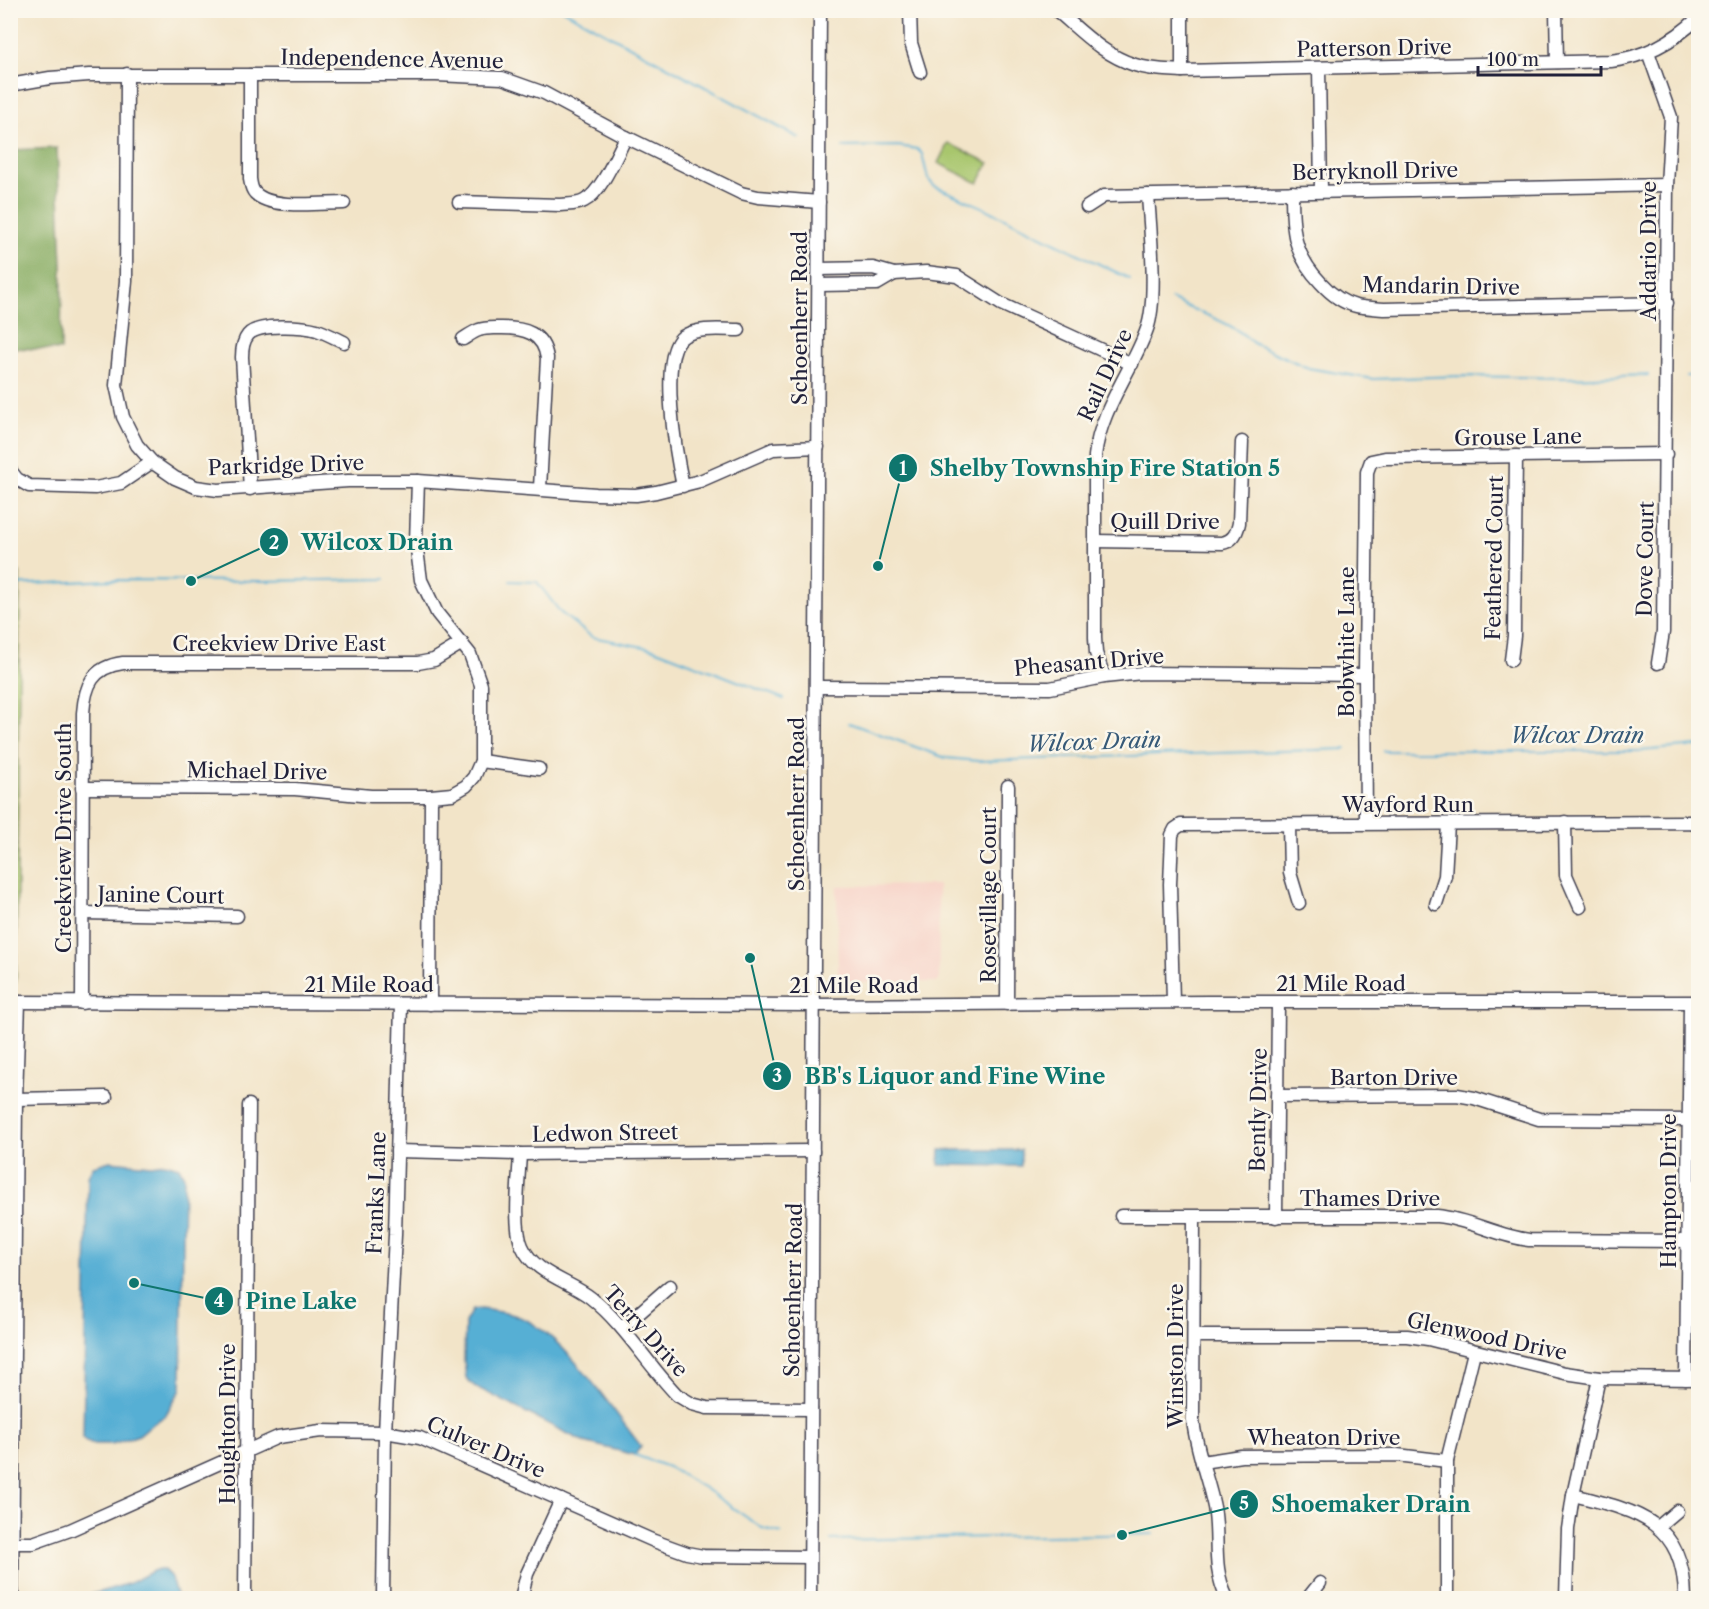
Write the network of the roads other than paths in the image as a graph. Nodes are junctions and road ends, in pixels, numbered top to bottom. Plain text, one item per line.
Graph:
1 (820, 10) edge
2 (910, 10) edge
3 (1056, 10) edge
4 (1182, 10) edge
5 (1556, 10) edge
6 (1698, 18) edge
7 (1648, 52) junction
8 (1557, 62) junction
9 (1319, 69) junction
10 (1182, 71) junction
11 (920, 72) dead end
12 (127, 74) junction
13 (250, 75) junction
14 (10, 85) edge
15 (626, 137) junction
16 (1667, 185) junction
17 (1321, 191) junction
18 (1292, 192) junction
19 (1148, 195) junction
20 (459, 202) dead end
21 (819, 202) junction
22 (344, 203) dead end
23 (1087, 207) dead end
24 (819, 269) junction
25 (894, 274) junction
26 (819, 285) junction
27 (1667, 303) junction
28 (739, 330) dead end
29 (463, 339) dead end
30 (344, 342) dead end
31 (1132, 364) junction
32 (1242, 442) dead end
33 (818, 447) junction
34 (1666, 454) junction
35 (1516, 456) junction
36 (1371, 461) joint
37 (152, 462) junction
38 (10, 470) edge
39 (418, 481) junction
40 (682, 486) junction
41 (540, 488) junction
42 (250, 489) junction
43 (1095, 541) junction
44 (462, 643) junction
45 (1510, 660) dead end
46 (1658, 663) dead end
47 (1365, 675) junction
48 (94, 676) joint
49 (1104, 677) junction
50 (817, 687) junction
51 (481, 761) junction
52 (539, 769) dead end
53 (1008, 786) dead end
54 (82, 788) junction
55 (431, 796) junction
56 (1565, 822) junction
57 (1366, 823) junction
58 (1448, 824) junction
59 (1698, 824) edge
60 (1289, 825) junction
61 (1299, 903) dead end
62 (1436, 904) dead end
63 (1580, 907) dead end
64 (83, 913) junction
65 (237, 916) dead end
66 (15, 1002) edge
67 (1173, 1002) junction
68 (1694, 1002) edge
69 (82, 1003) junction
70 (1278, 1003) junction
71 (401, 1004) junction
72 (430, 1004) junction
73 (1007, 1004) junction
74 (814, 1005) junction
75 (1277, 1096) junction
76 (106, 1097) dead end
77 (16, 1098) junction
78 (249, 1105) dead end
79 (1688, 1120) junction
80 (397, 1151) junction
81 (813, 1151) junction
82 (520, 1154) junction
83 (1121, 1216) dead end
84 (1276, 1217) junction
85 (1194, 1218) junction
86 (1688, 1241) junction
87 (670, 1286) dead end
88 (622, 1328) junction
89 (1194, 1336) junction
90 (1474, 1352) junction
91 (1599, 1378) junction
92 (1692, 1379) edge
93 (811, 1409) junction
94 (385, 1432) junction
95 (246, 1451) junction
96 (1447, 1461) junction
97 (1202, 1462) junction
98 (1573, 1495) junction
99 (561, 1500) junction
100 (1677, 1511) dead end
101 (1658, 1527) junction
102 (13, 1543) junction
103 (810, 1557) junction
104 (1320, 1583) dead end
105 (12, 1599) edge
106 (245, 1599) edge
107 (383, 1599) edge
108 (521, 1599) edge
109 (810, 1599) edge
110 (1227, 1599) edge
111 (1308, 1599) edge
112 (1447, 1599) edge
113 (1566, 1599) edge
114 (1685, 1599) edge

1 - 21 street, Schoenherr Road
2 - 11 street
3 - 10 street, Patterson Drive
4 - 10 street
5 - 8 street
6 - 7 street, Patterson Drive
7 - 8 street, Patterson Drive
7 - 16 street, Addario Drive
8 - 9 street, Patterson Drive
9 - 10 street, Patterson Drive
9 - 17 street
12 - 13 street, Independence Avenue
12 - 14 street, Independence Avenue
12 - 37 street, Parkridge Drive
13 - 15 street, Independence Avenue
13 - 22 street
15 - 20 street
15 - 21 street, Independence Avenue
16 - 17 street, Berryknoll Drive
16 - 27 street, Addario Drive
17 - 18 street, Berryknoll Drive
18 - 19 street, Berryknoll Drive
18 - 27 street, Mandarin Drive
19 - 23 street, Berryknoll Drive
19 - 31 street, Rail Drive
21 - 24 street, Schoenherr Road
24 - 25 street
24 - 26 street, Schoenherr Road
25 - 26 street
25 - 31 street
26 - 33 street, Schoenherr Road
27 - 34 street, Addario Drive
28 - 40 street
29 - 41 street
30 - 42 street
31 - 43 street, Rail Drive
32 - 43 street, Quill Drive
33 - 40 street, Parkridge Drive
33 - 50 street, Schoenherr Road
34 - 35 street, Grouse Lane
34 - 46 street, Dove Court
35 - 36 street, Grouse Lane
35 - 45 street, Feathered Court
36 - 47 street, Bobwhite Lane
37 - 38 street
37 - 42 street, Parkridge Drive
39 - 41 street, Parkridge Drive
39 - 42 street, Parkridge Drive
39 - 44 street
40 - 41 street, Parkridge Drive
43 - 49 street, Rail Drive
44 - 48 street, Creekview Drive East
44 - 51 street
47 - 49 street, Pheasant Drive
47 - 57 street, Bobwhite Lane
48 - 54 street, Creekview Drive South
49 - 50 street, Pheasant Drive
50 - 74 street, Schoenherr Road
51 - 52 street
51 - 55 street, Michael Drive
53 - 73 street, Rosevillage Court
54 - 55 street, Michael Drive
54 - 64 street, Creekview Drive South
55 - 72 street
56 - 58 street, Wayford Run
56 - 59 street, Wayford Run
56 - 63 street
57 - 58 street, Wayford Run
57 - 60 street, Wayford Run
58 - 62 street
60 - 61 street
60 - 67 street, Wayford Run
64 - 65 street, Janine Court
64 - 69 street, Creekview Drive South
66 - 69 street, 21 Mile Road
66 - 77 street
67 - 70 street, 21 Mile Road
67 - 73 street, 21 Mile Road
68 - 70 street, 21 Mile Road
68 - 79 street, Hampton Drive
69 - 71 street, 21 Mile Road
70 - 75 street, Bently Drive
71 - 72 street, 21 Mile Road
71 - 80 street, Franks Lane
72 - 74 street, 21 Mile Road
73 - 74 street, 21 Mile Road
74 - 81 street, Schoenherr Road
75 - 79 street, Barton Drive
75 - 84 street, Bently Drive
76 - 77 street
77 - 102 street
78 - 95 street, Houghton Drive
79 - 86 street, Hampton Drive
80 - 82 street, Ledwon Street
80 - 94 street, Franks Lane
81 - 82 street, Ledwon Street
81 - 93 street, Schoenherr Road
82 - 88 street, Terry Drive
83 - 85 street, Thames Drive
84 - 85 street, Thames Drive
84 - 86 street, Thames Drive
85 - 89 street, Winston Drive
86 - 92 street, Hampton Drive
87 - 88 street
88 - 93 street, Terry Drive
89 - 90 street, Glenwood Drive
89 - 97 street, Winston Drive
90 - 91 street, Glenwood Drive
90 - 96 street
91 - 92 street, Glenwood Drive
91 - 98 street
93 - 103 street, Schoenherr Road
94 - 95 street, Culver Drive
94 - 99 street, Culver Drive
94 - 107 street, Franks Lane
95 - 102 street, Culver Drive
95 - 106 street, Houghton Drive
96 - 97 street, Wheaton Drive
96 - 112 street
97 - 110 street, Winston Drive
98 - 101 street
98 - 113 street
99 - 103 street, Culver Drive
99 - 108 street
100 - 101 street
101 - 114 street
102 - 105 street
103 - 109 street, Schoenherr Road
104 - 111 street

